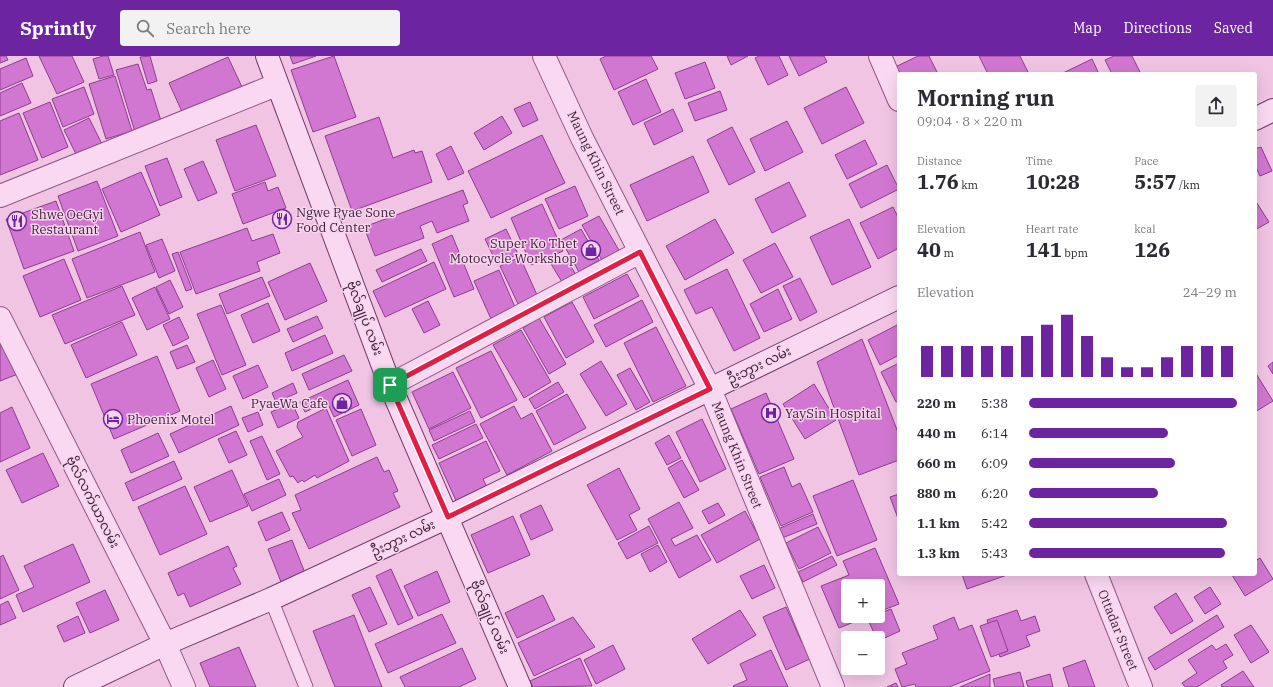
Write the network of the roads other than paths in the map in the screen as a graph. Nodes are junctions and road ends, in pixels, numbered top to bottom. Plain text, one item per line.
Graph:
1 (267, 56) edge
2 (544, 56) edge
3 (880, 56) edge
4 (276, 85) junction
5 (897, 95) edge
6 (1273, 110) edge
7 (1257, 118) edge
8 (0, 196) edge
9 (640, 252) junction
10 (897, 298) edge
11 (0, 318) edge
12 (390, 385) junction
13 (710, 389) junction
14 (448, 517) junction
15 (1097, 576) edge
16 (271, 599) junction
17 (165, 644) junction
18 (75, 687) edge
19 (184, 687) edge
20 (306, 687) edge
21 (520, 687) edge
22 (833, 687) edge
23 (1141, 687) edge

1 - 4 street, ဗိုလ်ချုပ် လမ်း
2 - 9 street, Maung Khin Street
3 - 5 street
4 - 8 street
4 - 12 street, ဗိုလ်ချုပ် လမ်း
6 - 7 street
9 - 12 street
9 - 13 street, Maung Khin Street
10 - 13 street, ဦးဘွား လမ်း
11 - 17 street, ဗိုလ်လက်ယာလမ်း
12 - 14 street, ဗိုလ်ချုပ် လမ်း
13 - 14 street, ဦးဘွား လမ်း
13 - 22 street, Maung Khin Street
14 - 16 street, ဦးဘွား လမ်း
14 - 21 street, ဗိုလ်ချုပ် လမ်း
15 - 23 street, Ottadar Street
16 - 17 street, ဦးဘွား လမ်း
16 - 20 lane
17 - 18 street, ဦးဘွား လမ်း
17 - 19 street, ဗိုလ်လက်ယာလမ်း

